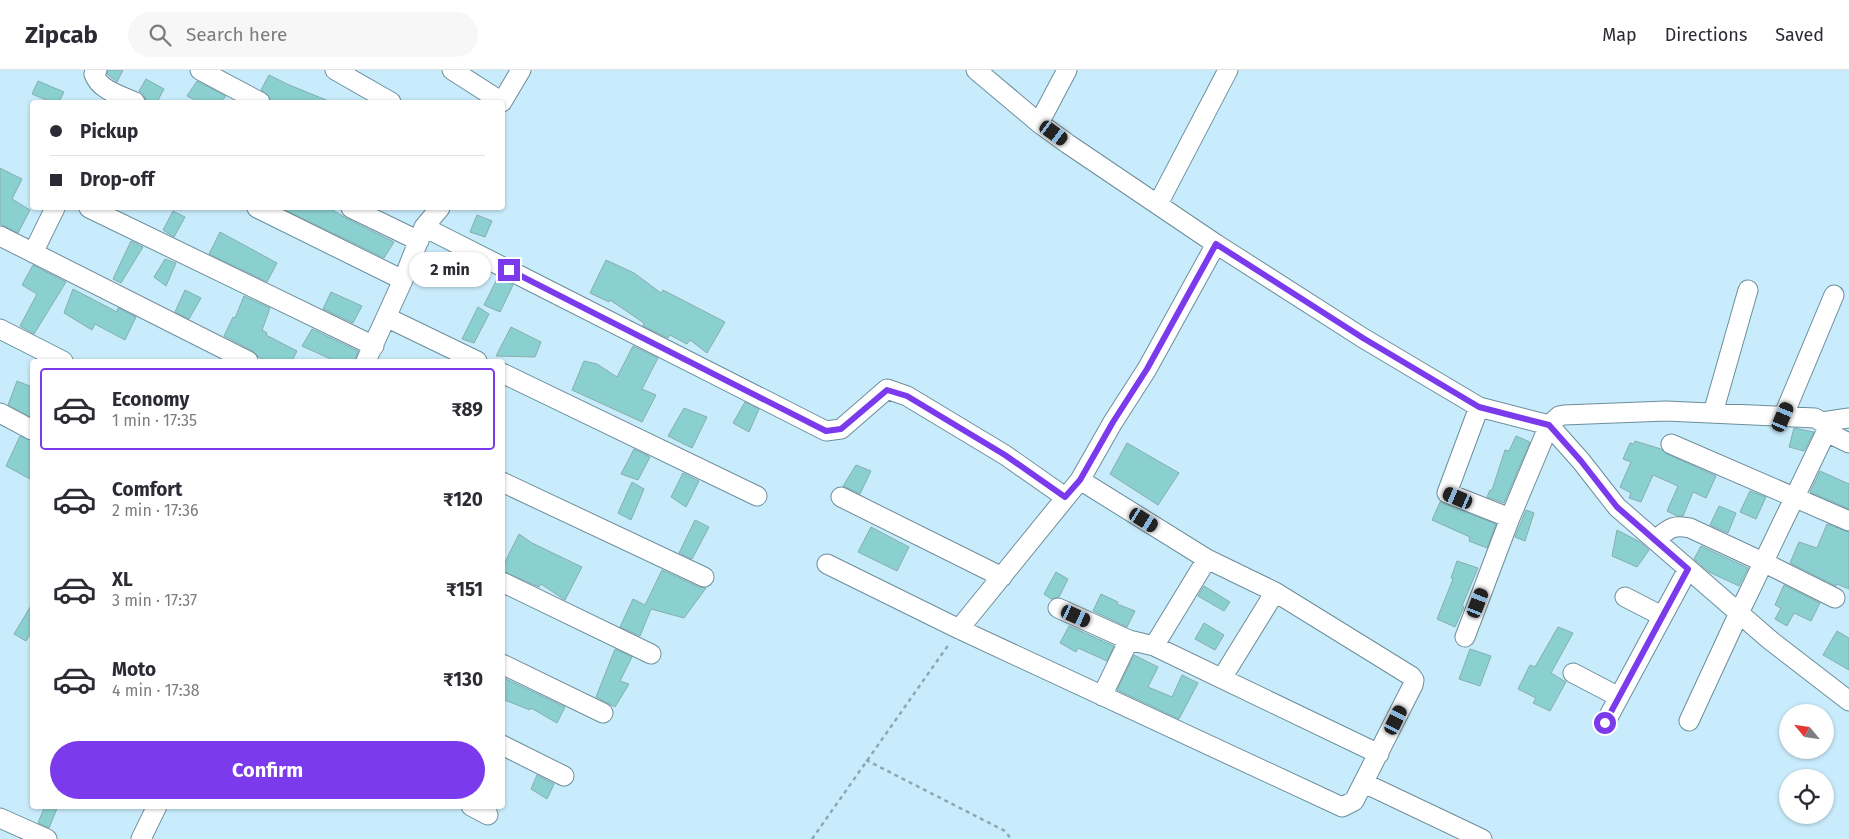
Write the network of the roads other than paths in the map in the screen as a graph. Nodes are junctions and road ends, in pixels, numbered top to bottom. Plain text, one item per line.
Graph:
1 (97, 70) edge
2 (200, 70) edge
3 (335, 70) edge
4 (452, 70) edge
5 (521, 70) edge
6 (976, 70) edge
7 (1067, 70) edge
8 (1228, 70) edge
9 (131, 100) edge
10 (256, 100) edge
11 (388, 100) edge
12 (499, 100) edge
13 (503, 100) edge
14 (1039, 122) junction
15 (1158, 204) junction
16 (53, 210) edge
17 (93, 210) edge
18 (261, 210) edge
19 (356, 210) edge
20 (439, 210) edge
21 (421, 234) junction
22 (0, 236) edge
23 (1216, 244) junction
24 (33, 252) junction
25 (403, 280) junction
26 (1748, 290) dead end
27 (1834, 295) dead end
28 (386, 317) junction
29 (0, 329) edge
30 (370, 354) edge
31 (59, 359) edge
32 (244, 359) edge
33 (473, 359) edge
34 (505, 375) edge
35 (1479, 407) junction
36 (0, 413) edge
37 (1714, 413) junction
38 (1783, 417) junction
39 (1849, 418) edge
40 (1549, 425) junction
41 (1824, 427) junction
42 (30, 429) edge
43 (1849, 443) edge
44 (1671, 444) dead end
45 (1080, 480) junction
46 (505, 483) edge
47 (757, 496) dead end
48 (841, 497) dead end
49 (1065, 497) junction
50 (1794, 497) junction
51 (1510, 518) junction
52 (1849, 521) edge
53 (1655, 540) junction
54 (1207, 559) junction
55 (1763, 562) junction
56 (827, 564) dead end
57 (1688, 569) junction
58 (704, 577) dead end
59 (1002, 578) junction
60 (505, 583) edge
61 (1275, 592) junction
62 (1625, 597) dead end
63 (1835, 598) dead end
64 (1058, 608) dead end
65 (1739, 613) junction
66 (1662, 616) junction
67 (959, 629) junction
68 (1465, 637) dead end
69 (1129, 640) junction
70 (1154, 646) junction
71 (651, 654) dead end
72 (505, 665) edge
73 (1573, 673) dead end
74 (1222, 678) junction
75 (1102, 696) junction
76 (1619, 697) junction
77 (1849, 701) edge
78 (604, 713) dead end
79 (1689, 721) dead end
80 (1605, 723) dead end
81 (505, 746) edge
82 (1380, 754) junction
83 (564, 776) dead end
84 (1364, 783) junction
85 (155, 809) edge
86 (477, 809) edge
87 (488, 815) dead end
88 (0, 818) edge
89 (47, 839) edge
90 (141, 839) edge
91 (1482, 839) edge

1 - 9 street
2 - 10 street
3 - 11 street
4 - 12 street
5 - 13 street
6 - 14 street
7 - 14 street
8 - 15 street
14 - 15 street
15 - 23 street
16 - 24 street
17 - 30 street
18 - 25 street
19 - 21 street
20 - 21 street
21 - 25 street
21 - 49 street
22 - 24 street
23 - 35 street
23 - 45 street
24 - 32 street
25 - 28 street
26 - 37 street
27 - 38 street
28 - 30 street
28 - 33 street
29 - 31 street
34 - 47 street
35 - 40 street
35 - 51 street
36 - 42 street
37 - 38 street
37 - 40 street
38 - 41 street
39 - 41 street
40 - 51 street
40 - 53 street
41 - 43 street
41 - 50 street
44 - 50 street
45 - 49 street
45 - 54 street
46 - 58 street
48 - 59 street
49 - 59 street
50 - 52 street
50 - 55 street
51 - 68 street
53 - 55 street
53 - 57 street
54 - 61 street
54 - 70 street
55 - 63 street
55 - 65 street
56 - 67 street
57 - 65 street
57 - 66 street
59 - 67 street
60 - 71 street
61 - 74 street
61 - 82 street
62 - 66 street
64 - 69 street
65 - 77 street
65 - 79 street
66 - 76 street
67 - 75 street
69 - 70 street
69 - 75 street
70 - 74 street
72 - 78 street
73 - 76 street
74 - 82 street
75 - 84 street
76 - 80 street
81 - 83 street
82 - 84 street
84 - 91 street
85 - 90 street
86 - 87 street
88 - 89 street

